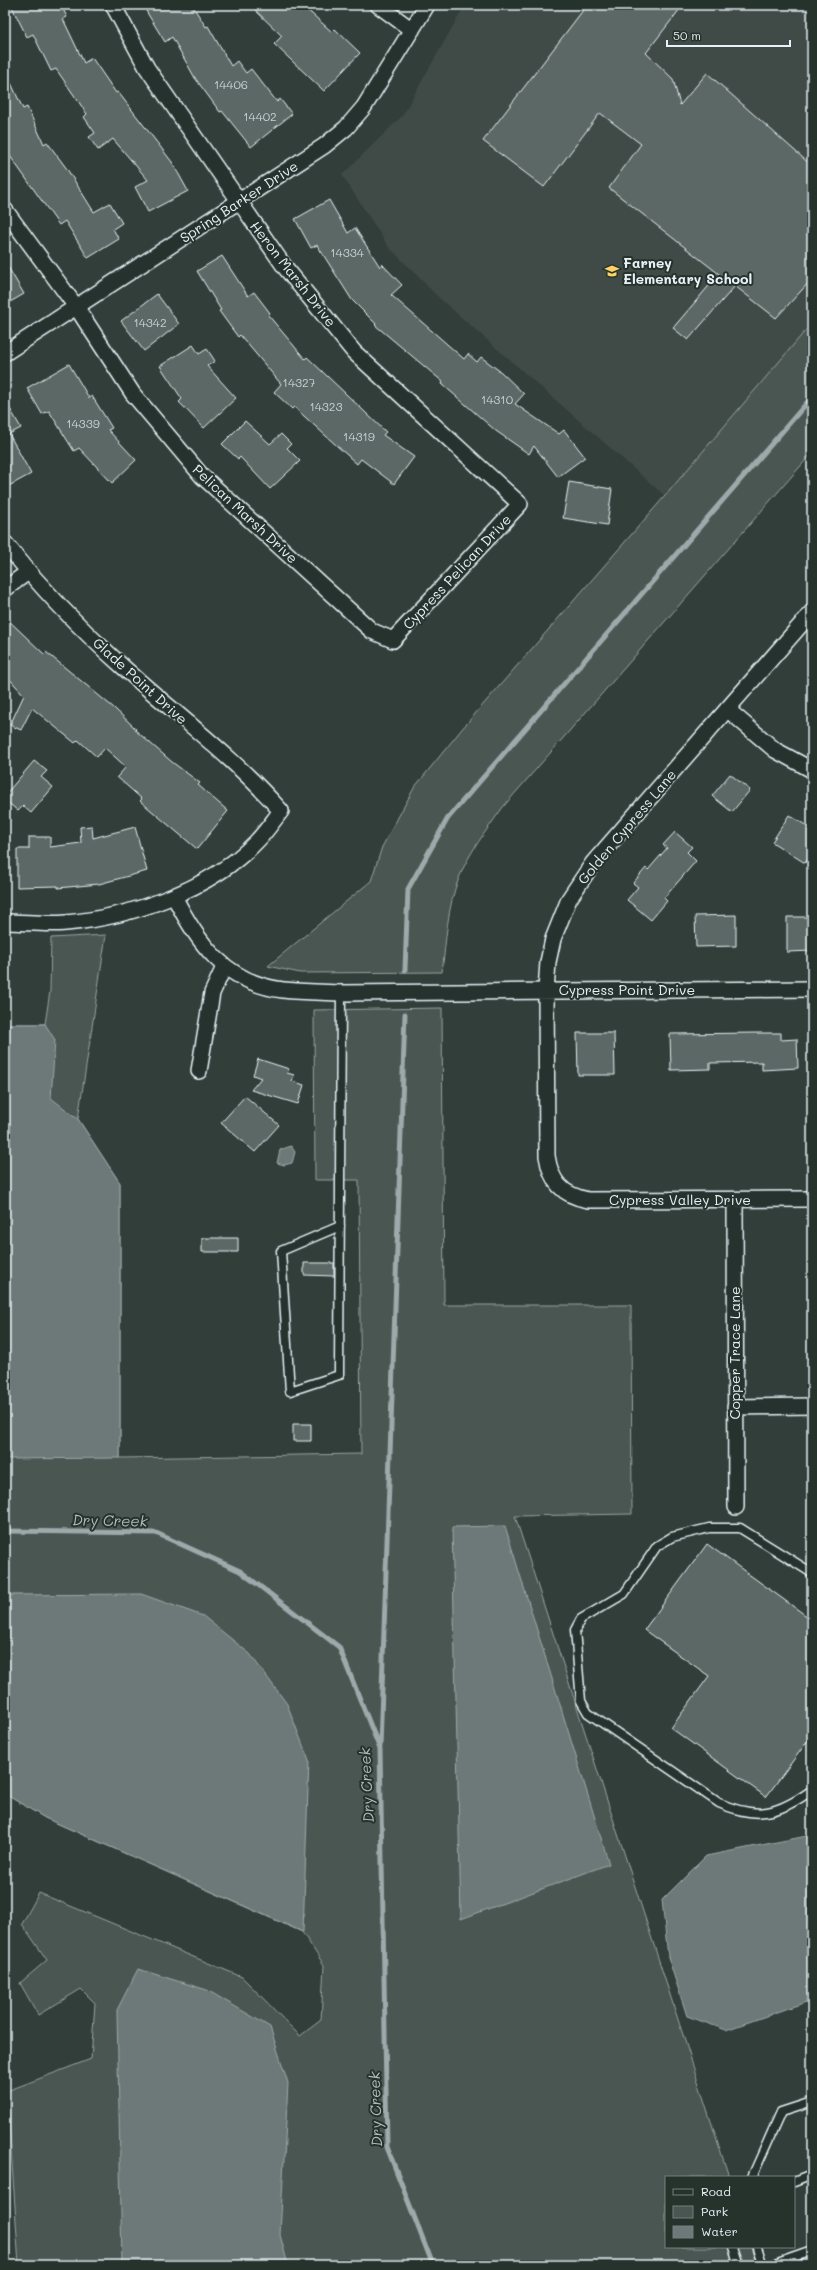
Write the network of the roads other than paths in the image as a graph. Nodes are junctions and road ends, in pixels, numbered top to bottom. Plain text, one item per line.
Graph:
1 (114, 5) edge
2 (378, 5) edge
3 (427, 5) edge
4 (412, 30) junction
5 (238, 202) junction
6 (5, 210) edge
7 (77, 308) junction
8 (5, 353) edge
9 (520, 504) joint
10 (5, 543) edge
11 (28, 572) junction
12 (5, 589) edge
13 (812, 612) edge
14 (393, 640) joint
15 (727, 709) junction
16 (812, 770) edge
17 (174, 896) junction
18 (5, 922) edge
19 (224, 967) junction
20 (812, 989) edge
21 (546, 990) junction
22 (342, 993) junction
23 (199, 1071) dead end
24 (554, 1181) joint
25 (812, 1199) edge
26 (735, 1200) junction
27 (340, 1226) junction
28 (812, 1406) edge
29 (735, 1407) junction
30 (736, 1507) dead end
31 (812, 1573) edge
32 (812, 1790) edge
33 (812, 2102) edge
34 (812, 2175) edge
35 (752, 2176) edge
36 (795, 2182) edge
37 (733, 2248) edge
38 (757, 2248) edge
39 (812, 2251) edge
40 (739, 2265) edge
41 (767, 2265) edge
42 (772, 2265) edge

1 - 5 street, Heron Marsh Drive
2 - 4 street
3 - 4 street, Spring Barker Drive
4 - 5 street, Spring Barker Drive
5 - 7 street, Spring Barker Drive
5 - 9 street, Heron Marsh Drive
6 - 7 street, Pelican Marsh Drive
7 - 8 street, Spring Barker Drive
7 - 14 street, Pelican Marsh Drive
9 - 14 street, Cypress Pelican Drive
10 - 11 street, Glade Point Drive
11 - 12 street
11 - 17 street, Glade Point Drive
13 - 15 street, Golden Cypress Lane
15 - 16 street
15 - 21 street, Golden Cypress Lane
17 - 18 street
17 - 19 street
19 - 22 street
19 - 23 street
20 - 21 street, Cypress Point Drive
21 - 22 street, Cypress Point Drive
21 - 24 street, Golden Cypress Lane
22 - 27 lane
24 - 26 street, Cypress Valley Drive
25 - 26 street, Cypress Valley Drive
26 - 29 street, Copper Trace Lane
27 - 27 lane
28 - 29 street
29 - 30 street, Copper Trace Lane
31 - 32 lane
33 - 35 lane
34 - 36 lane
37 - 40 lane
38 - 41 lane
39 - 42 lane

